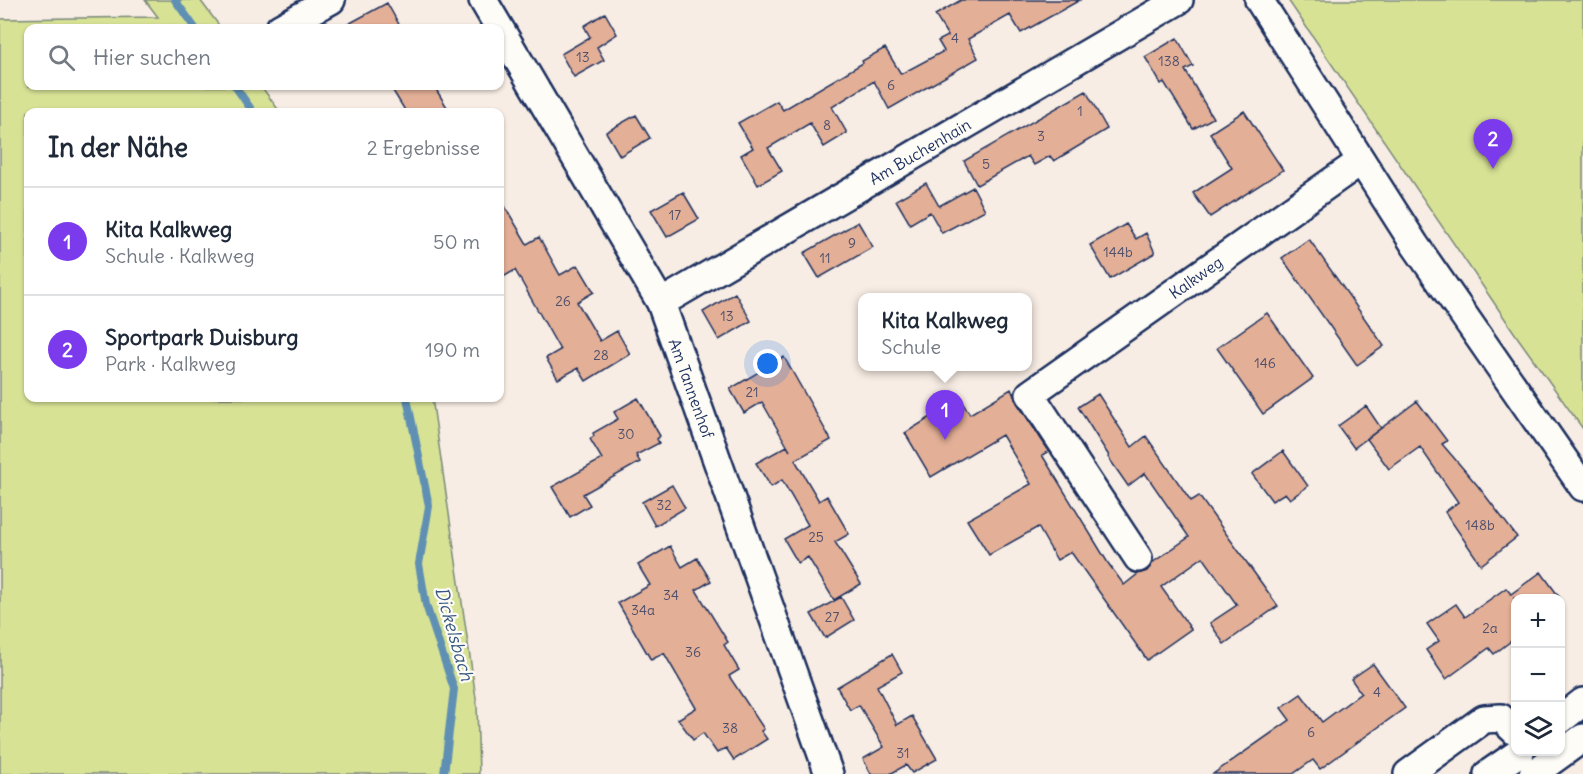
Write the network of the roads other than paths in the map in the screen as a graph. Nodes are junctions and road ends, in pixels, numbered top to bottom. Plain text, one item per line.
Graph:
1 (331, 0) edge
2 (483, 0) edge
3 (1179, 0) edge
4 (1259, 0) edge
5 (287, 24) edge
6 (497, 24) edge
7 (504, 36) edge
8 (1361, 161) junction
9 (661, 303) junction
10 (1583, 487) edge
11 (1138, 558) dead end
12 (1583, 702) edge
13 (1565, 716) edge
14 (1511, 728) edge
15 (1583, 738) edge
16 (1514, 756) edge
17 (1537, 764) edge
18 (829, 774) edge
19 (1408, 774) edge
20 (1488, 774) edge

1 - 5 street
2 - 6 street, Am Tannenhof
3 - 9 street, Am Buchenhain
4 - 8 street
7 - 9 street, Am Tannenhof
8 - 10 street
8 - 11 street, Kalkweg
9 - 18 street, Am Tannenhof
12 - 13 street
14 - 19 street
15 - 17 street
16 - 20 street

